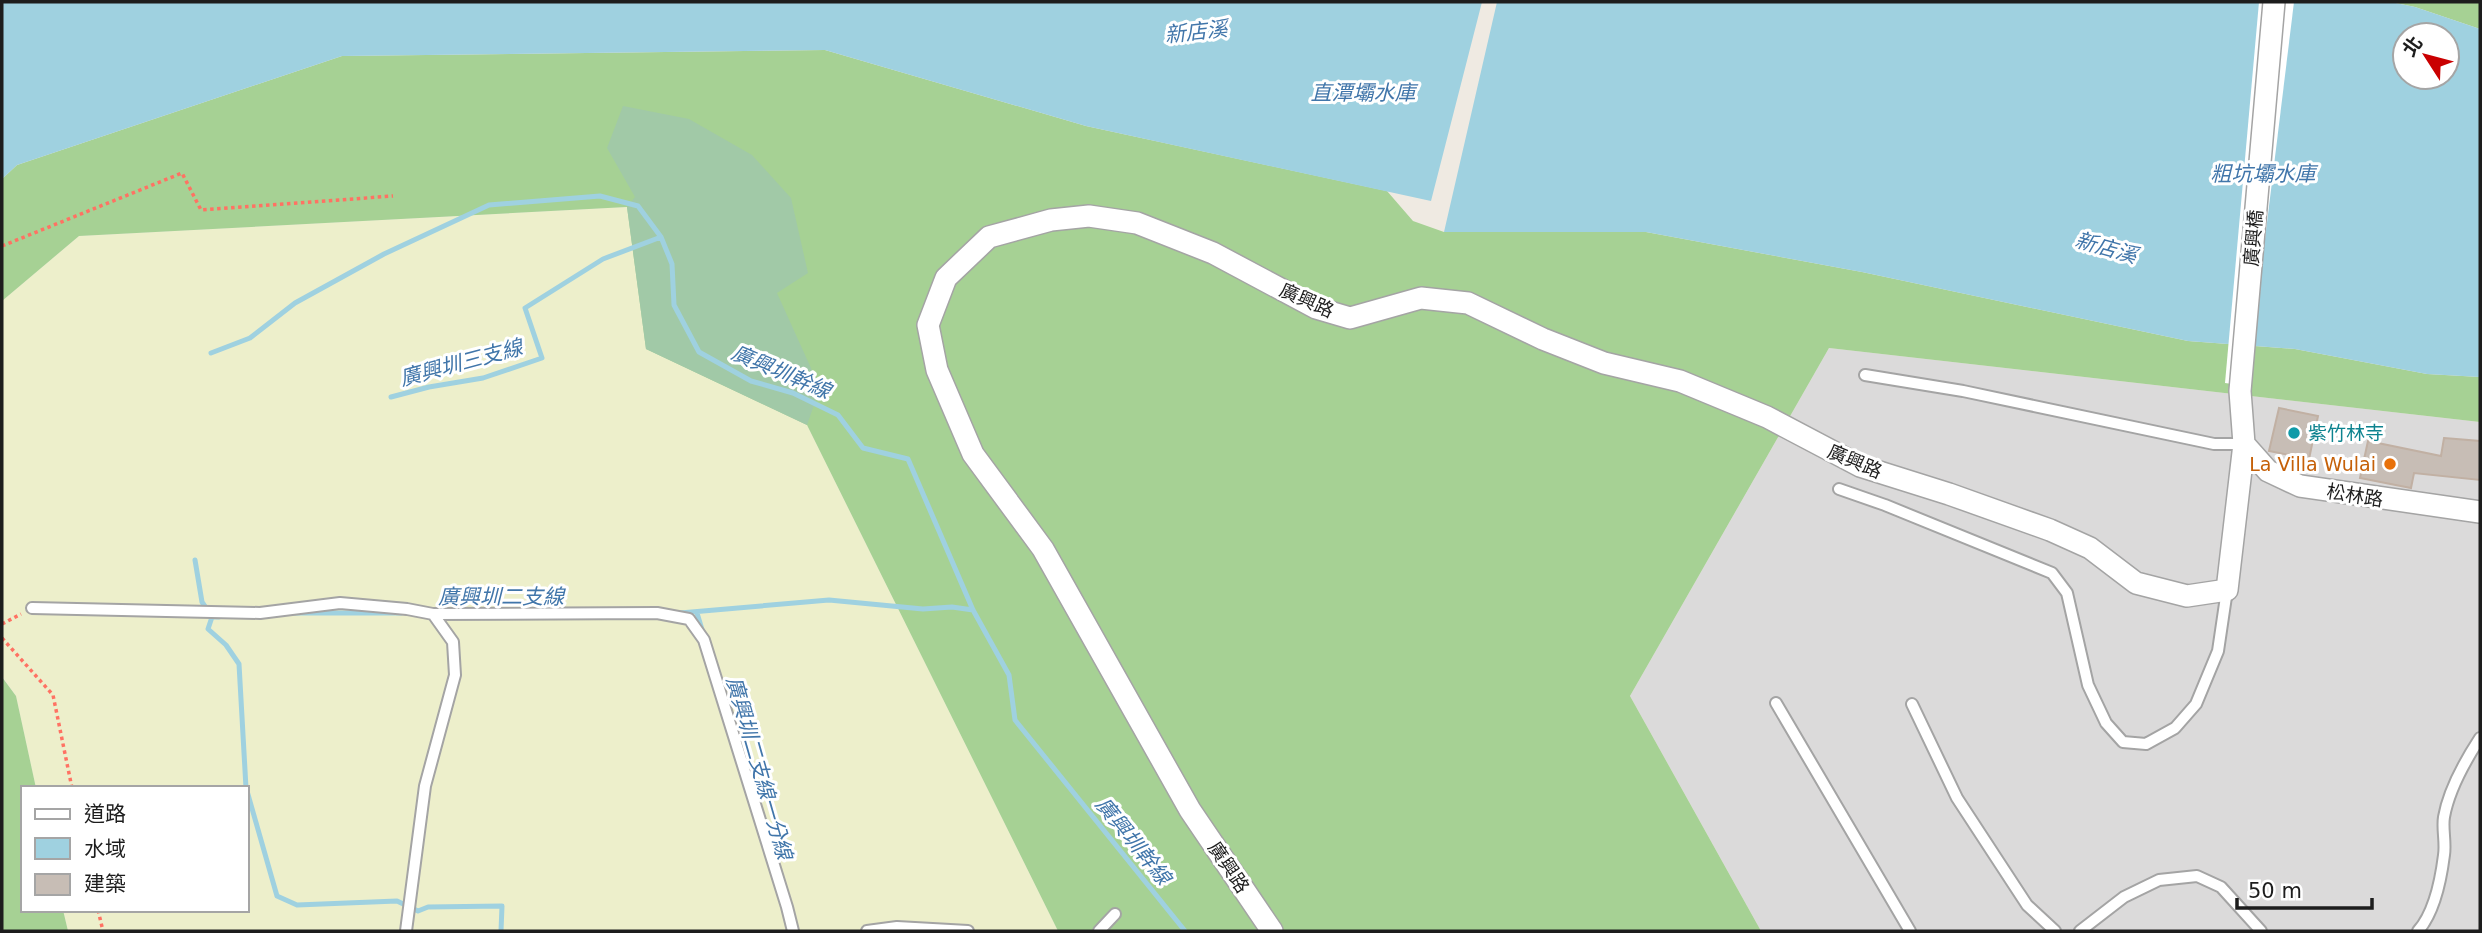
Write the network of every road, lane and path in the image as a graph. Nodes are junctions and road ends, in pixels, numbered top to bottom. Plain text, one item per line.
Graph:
1 (2274, 2) edge
2 (393, 196) dead end
3 (2, 246) edge
4 (1865, 375) dead end
5 (2244, 444) junction
6 (1839, 489) dead end
7 (2480, 512) edge
8 (2227, 590) junction
9 (32, 608) joint
10 (433, 614) junction
11 (2, 624) edge
12 (2, 638) edge
13 (1776, 703) dead end
14 (1912, 704) dead end
15 (2480, 738) edge
16 (72, 786) edge
17 (98, 912) edge
18 (1115, 915) dead end
19 (103, 931) edge
20 (406, 931) edge
21 (793, 931) edge
22 (867, 931) edge
23 (968, 931) edge
24 (1099, 931) edge
25 (1272, 931) edge
26 (1910, 931) edge
27 (2055, 931) edge
28 (2080, 931) edge
29 (2261, 931) edge
30 (2418, 931) edge

1 - 5 street, 廣興橋
2 - 3 path
4 - 5 lane
5 - 7 street, 松林路
5 - 8 street
6 - 8 lane
8 - 25 street, 廣興路
9 - 10 lane
9 - 11 path
10 - 20 lane
10 - 21 lane
12 - 16 path
13 - 26 lane
14 - 27 lane
15 - 30 lane
17 - 19 path
18 - 24 lane
22 - 23 lane
28 - 29 lane

